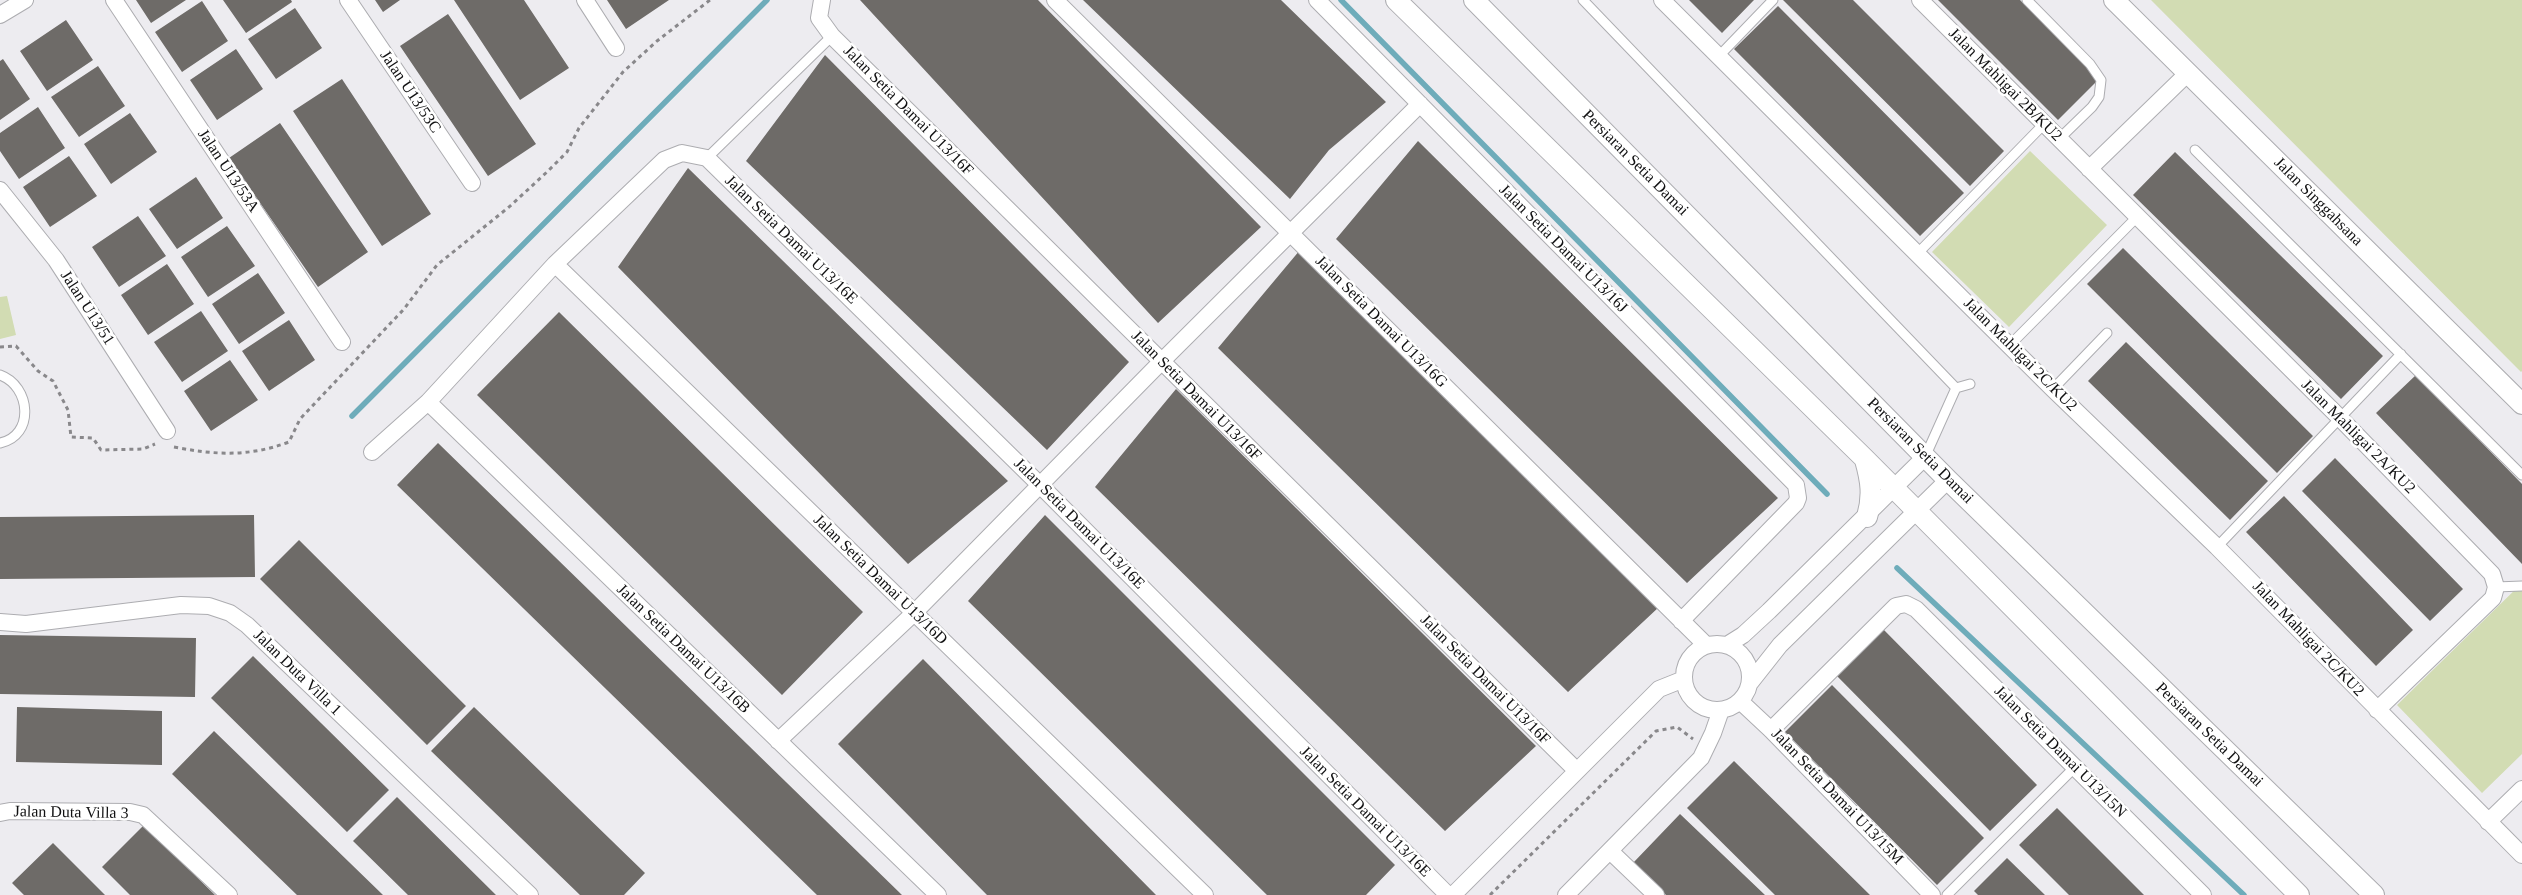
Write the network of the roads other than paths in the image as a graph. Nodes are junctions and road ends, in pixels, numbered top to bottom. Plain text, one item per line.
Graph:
1 (25, 0) edge
2 (114, 0) edge
3 (348, 0) edge
4 (585, 0) edge
5 (822, 0) edge
6 (1054, 0) edge
7 (1317, 0) edge
8 (1396, 0) edge
9 (1474, 0) edge
10 (1583, 0) edge
11 (1662, 0) edge
12 (1773, 0) edge
13 (1920, 0) edge
14 (2027, 0) edge
15 (2114, 0) edge
16 (0, 15) edge
17 (832, 36) junction
18 (616, 48) dead end
19 (1719, 56) junction
20 (2188, 73) junction
21 (1420, 104) junction
22 (2044, 124) junction
23 (2059, 139) junction
24 (2195, 150) dead end
25 (707, 158) junction
26 (2089, 169) junction
27 (472, 183) dead end
28 (0, 190) edge
29 (2137, 217) junction
30 (1292, 233) junction
31 (1918, 253) junction
32 (555, 264) junction
33 (2107, 333) dead end
34 (342, 342) dead end
35 (2010, 344) junction
36 (2401, 354) junction
37 (1161, 362) junction
38 (0, 375) edge
39 (1970, 384) dead end
40 (1956, 388) junction
41 (2053, 388) junction
42 (428, 402) junction
43 (2522, 404) edge
44 (2339, 417) junction
45 (166, 441) road end
46 (0, 443) edge
47 (372, 452) dead end
48 (1925, 457) junction
49 (1864, 458) junction
50 (2522, 475) edge
51 (1948, 480) junction
52 (1040, 485) junction
53 (1895, 489) junction
54 (1918, 512) junction
55 (1867, 517) junction
56 (2217, 547) junction
57 (2522, 586) edge
58 (2496, 587) junction
59 (914, 613) junction
60 (1681, 621) junction
61 (0, 622) edge
62 (1706, 645) junction
63 (1727, 645) junction
64 (1684, 679) junction
65 (1750, 683) junction
66 (1740, 701) junction
67 (1721, 710) junction
68 (2377, 710) junction
69 (1771, 730) junction
70 (778, 741) junction
71 (2076, 766) junction
72 (1577, 771) junction
73 (2522, 789) edge
74 (0, 813) edge
75 (2488, 822) junction
76 (1610, 851) junction
77 (2522, 856) edge
78 (230, 895) edge
79 (530, 895) edge
80 (938, 895) edge
81 (1205, 895) edge
82 (1448, 895) edge
83 (1453, 895) edge
84 (1566, 895) edge
85 (1656, 895) edge
86 (1932, 895) edge
87 (1947, 895) edge
88 (2203, 895) edge
89 (2298, 895) edge
90 (2374, 895) edge

1 - 16 street
2 - 34 street, Jalan U13/53A
3 - 27 street, Jalan U13/53C
4 - 18 street
5 - 17 street, Jalan Setia Damai U13/16F
6 - 30 street, Jalan Setia Damai U13/16G
7 - 21 street, Jalan Setia Damai U13/16J
8 - 49 street
9 - 48 street, Persiaran Setia Damai
10 - 40 lane
11 - 19 street, Jalan Mahligai 2C/KU2
12 - 19 lane
13 - 22 street, Jalan Mahligai 2B/KU2
14 - 23 lane
15 - 20 street, Jalan Singgahsana
17 - 25 lane
17 - 37 street, Jalan Setia Damai U13/16F
19 - 31 street, Jalan Mahligai 2C/KU2
20 - 26 street
20 - 43 street, Jalan Singgahsana
21 - 30 street
21 - 60 street, Jalan Setia Damai U13/16J
22 - 23 street, Jalan Mahligai 2B/KU2
22 - 31 lane
23 - 26 street, Jalan Mahligai 2B/KU2
24 - 36 lane
25 - 32 street
25 - 52 street, Jalan Setia Damai U13/16E
26 - 29 street, Jalan Mahligai 2A/KU2
28 - 45 street, Jalan U13/51
29 - 35 lane
29 - 44 street, Jalan Mahligai 2A/KU2
30 - 37 street
30 - 60 street, Jalan Setia Damai U13/16G
31 - 35 street, Jalan Mahligai 2C/KU2
32 - 42 street
32 - 59 street, Jalan Setia Damai U13/16D
33 - 41 lane
35 - 41 street, Jalan Mahligai 2C/KU2
36 - 44 lane
36 - 50 lane
37 - 52 street
37 - 72 street, Jalan Setia Damai U13/16F
38 - 46 lane
39 - 40 lane
40 - 48 lane
41 - 56 street, Jalan Mahligai 2C/KU2
42 - 47 street
42 - 70 street, Jalan Setia Damai U13/16B
44 - 56 lane
44 - 58 street, Jalan Mahligai 2A/KU2
48 - 51 street, Persiaran Setia Damai
48 - 53 street
49 - 53 street
49 - 55 street
51 - 54 street
51 - 90 street, Persiaran Setia Damai
52 - 59 street
52 - 82 street, Jalan Setia Damai U13/16E
53 - 54 street
53 - 55 street
54 - 65 street
54 - 89 street
55 - 63 street
56 - 68 street, Jalan Mahligai 2C/KU2
57 - 58 lane
58 - 68 street
59 - 70 street
59 - 81 street, Jalan Setia Damai U13/16D
60 - 62 street, Jalan Setia Damai U13/16G
61 - 79 street, Jalan Duta Villa 1
62 - 63 street
62 - 64 street
63 - 65 street
64 - 67 street
64 - 72 street
65 - 66 street
66 - 67 street
66 - 69 street, Jalan Setia Damai U13/15M
67 - 76 street
68 - 75 street, Jalan Mahligai 2C/KU2
69 - 71 street, Jalan Setia Damai U13/15N
69 - 86 street, Jalan Setia Damai U13/15M
70 - 80 street, Jalan Setia Damai U13/16B
71 - 87 lane
71 - 88 street, Jalan Setia Damai U13/15N
72 - 83 street
73 - 75 street
74 - 78 street, Jalan Duta Villa 3
75 - 77 street, Jalan Mahligai 2C/KU2
76 - 84 street
76 - 85 street

